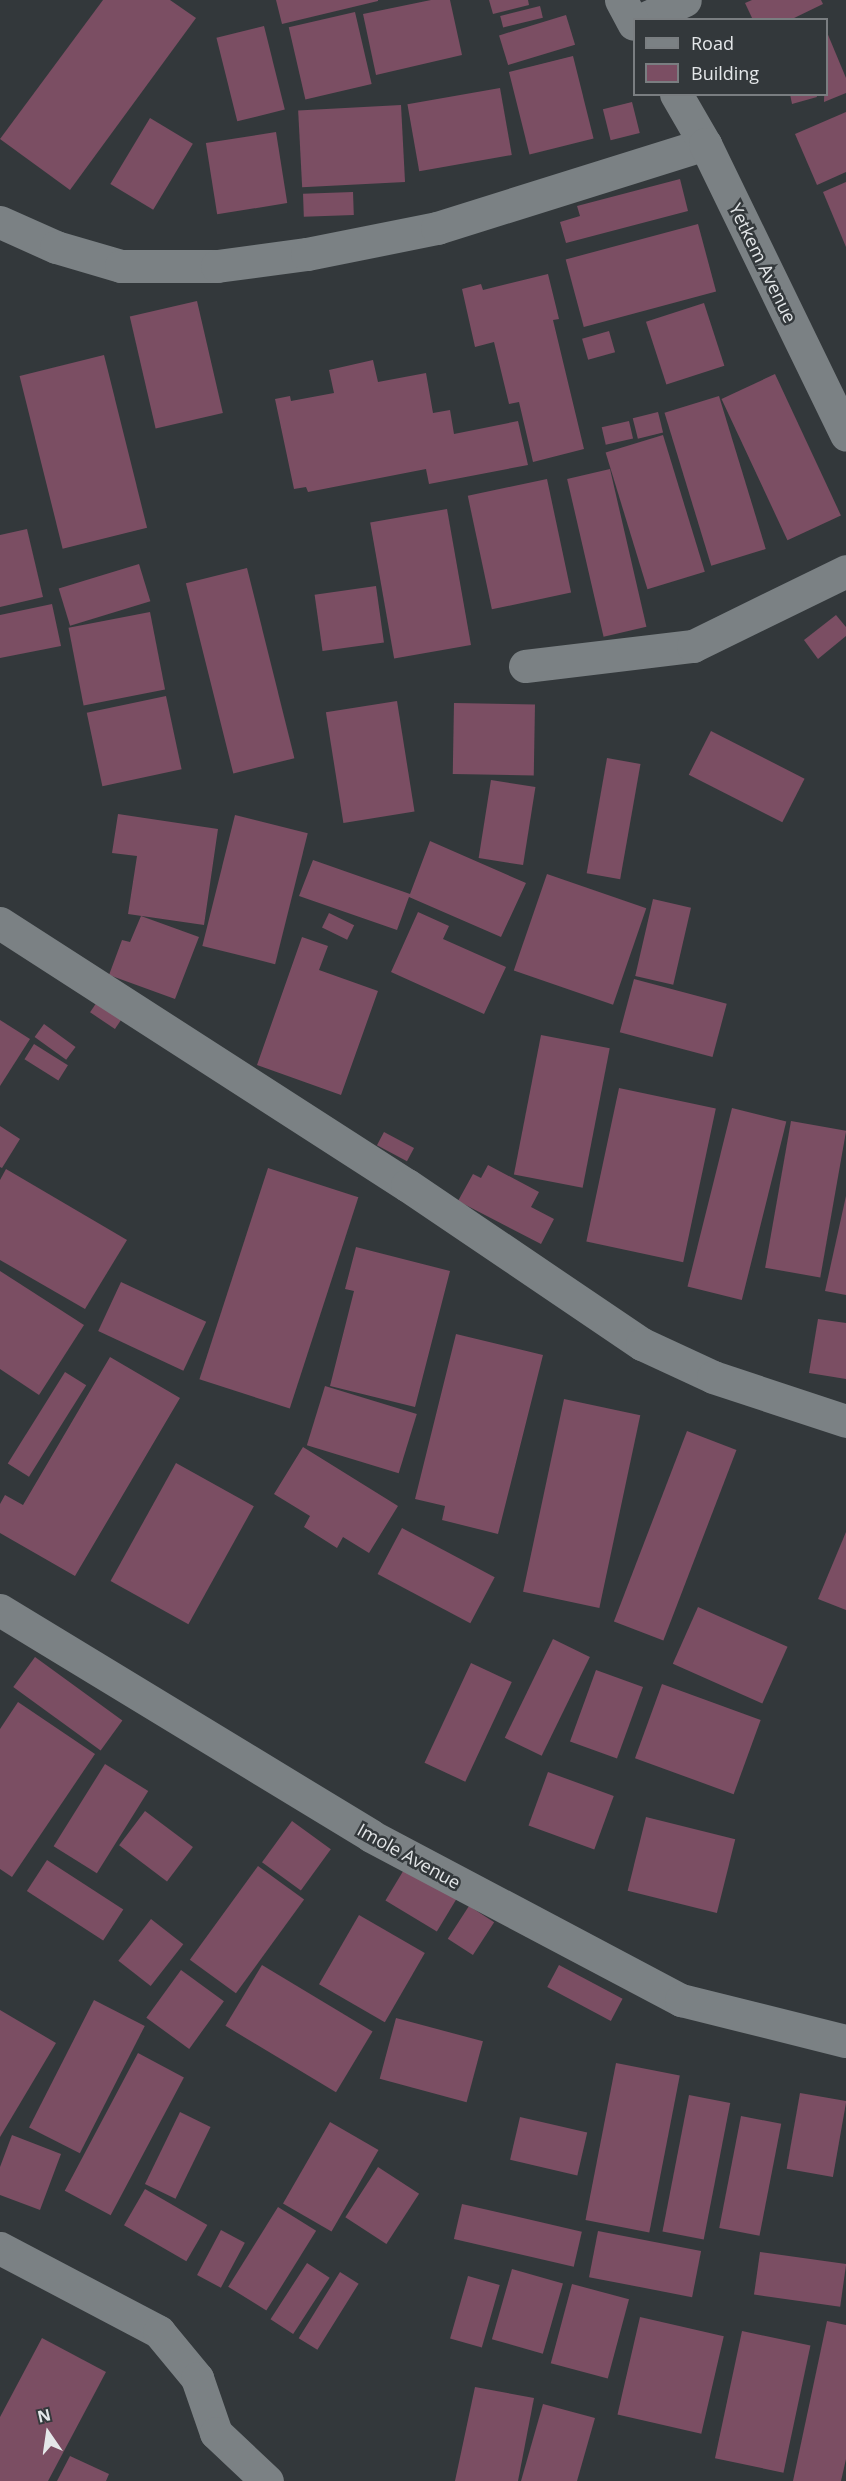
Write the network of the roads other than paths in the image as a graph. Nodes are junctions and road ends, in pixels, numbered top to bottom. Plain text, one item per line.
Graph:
1 (685, 0) edge
2 (633, 18) edge
3 (677, 96) edge
4 (705, 144) junction
5 (0, 222) edge
6 (846, 435) edge
7 (846, 571) edge
8 (525, 666) dead end
9 (0, 923) edge
10 (846, 1421) edge
11 (0, 1610) edge
12 (846, 2041) edge
13 (0, 2248) edge
14 (267, 2481) edge

1 - 2 street
3 - 4 street, Yetkem Avenue
4 - 5 street
4 - 6 street, Yetkem Avenue
7 - 8 street
9 - 10 street
11 - 12 street, Imole Avenue
13 - 14 street

